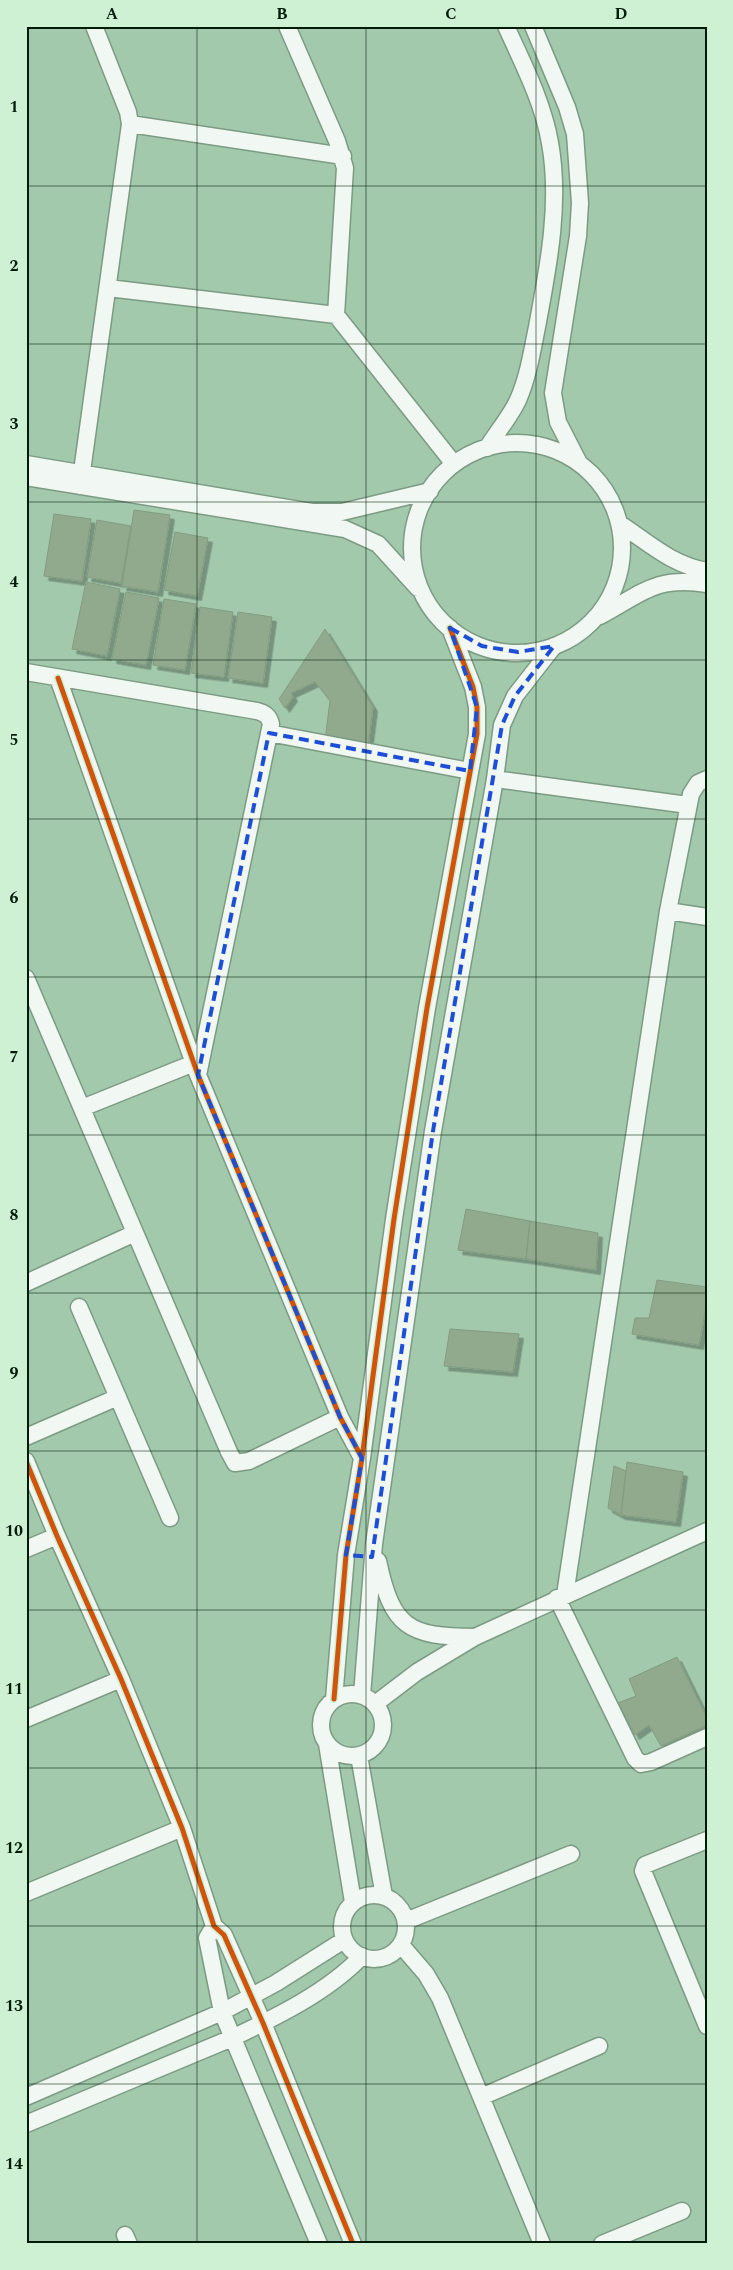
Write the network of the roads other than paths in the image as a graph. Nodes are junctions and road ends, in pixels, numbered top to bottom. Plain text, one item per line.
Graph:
1 (94, 26) edge
2 (287, 26) edge
3 (506, 26) edge
4 (533, 26) edge
5 (130, 124) junction
6 (343, 156) junction
7 (108, 288) junction
8 (336, 315) junction
9 (487, 448) junction
10 (579, 463) junction
11 (26, 464) edge
12 (454, 464) junction
13 (26, 477) edge
14 (81, 479) junction
15 (430, 491) junction
16 (620, 524) junction
17 (707, 571) edge
18 (707, 584) edge
19 (423, 593) junction
20 (595, 619) junction
21 (450, 628) junction
22 (554, 646) junction
23 (26, 672) edge
24 (58, 678) junction
25 (269, 733) junction
26 (470, 771) junction
27 (495, 779) junction
28 (707, 779) edge
29 (688, 805) junction
30 (668, 911) junction
31 (707, 917) edge
32 (26, 978) edge
33 (196, 1069) junction
34 (82, 1108) junction
35 (135, 1233) junction
36 (26, 1283) edge
37 (79, 1307) dead end
38 (118, 1397) junction
39 (340, 1417) junction
40 (26, 1436) edge
41 (362, 1458) junction
42 (26, 1461) edge
43 (170, 1518) dead end
44 (707, 1531) edge
45 (57, 1536) junction
46 (26, 1549) edge
47 (373, 1551) junction
48 (346, 1555) junction
49 (561, 1596) junction
50 (475, 1637) junction
51 (121, 1679) junction
52 (334, 1699) junction
53 (369, 1700) junction
54 (26, 1719) edge
55 (707, 1737) edge
56 (327, 1744) junction
57 (359, 1756) junction
58 (182, 1828) junction
59 (707, 1840) edge
60 (571, 1854) dead end
61 (26, 1893) edge
62 (384, 1896) junction
63 (353, 1902) junction
64 (406, 1921) junction
65 (214, 1926) junction
66 (344, 1940) junction
67 (401, 1945) junction
68 (362, 1956) junction
69 (700, 1990) edge
70 (250, 1996) junction
71 (222, 2012) junction
72 (263, 2023) junction
73 (707, 2026) edge
74 (232, 2038) junction
75 (599, 2046) dead end
76 (26, 2097) edge
77 (481, 2097) junction
78 (26, 2124) edge
79 (682, 2211) dead end
80 (319, 2244) edge
81 (353, 2244) edge
82 (542, 2244) edge
83 (602, 2244) edge

1 - 5 street
2 - 6 street
3 - 9 street
4 - 10 street
5 - 6 street
5 - 7 street
6 - 8 street
7 - 8 street
7 - 14 street
8 - 12 street
9 - 10 street
9 - 12 street
10 - 16 street
11 - 14 street
12 - 15 street
13 - 14 street
14 - 15 street
14 - 19 street
15 - 19 street
16 - 17 street
16 - 20 street
18 - 20 street
19 - 21 street
20 - 22 street
21 - 22 street
21 - 26 street
22 - 27 street
23 - 24 street
24 - 25 street
24 - 33 street
25 - 26 street
25 - 33 street
26 - 41 street
27 - 29 street
27 - 47 street
28 - 29 street
29 - 30 street
30 - 31 street
30 - 49 street
32 - 34 street
33 - 34 street
33 - 39 street
34 - 35 street
35 - 36 street
35 - 39 street
37 - 38 street
38 - 40 street
38 - 43 street
39 - 41 street
41 - 48 street
42 - 45 street
44 - 49 street
45 - 46 street
45 - 51 street
47 - 48 street
47 - 50 street
47 - 53 street
48 - 52 street
49 - 50 street
49 - 55 street
50 - 53 street
51 - 54 street
51 - 58 street
52 - 53 street
52 - 56 street
53 - 57 street
56 - 57 street
56 - 63 street
57 - 62 street
58 - 61 street
58 - 65 street
59 - 69 street
60 - 64 street
62 - 63 street
62 - 64 street
63 - 66 street
64 - 67 street
65 - 70 street
65 - 71 street
66 - 68 street
66 - 70 street
67 - 68 street
67 - 77 street
68 - 72 street
69 - 73 street
70 - 71 street
70 - 72 street
71 - 74 street
71 - 76 street
72 - 74 street
72 - 81 street
74 - 78 street
74 - 80 street
75 - 77 street
77 - 82 street
79 - 83 street

